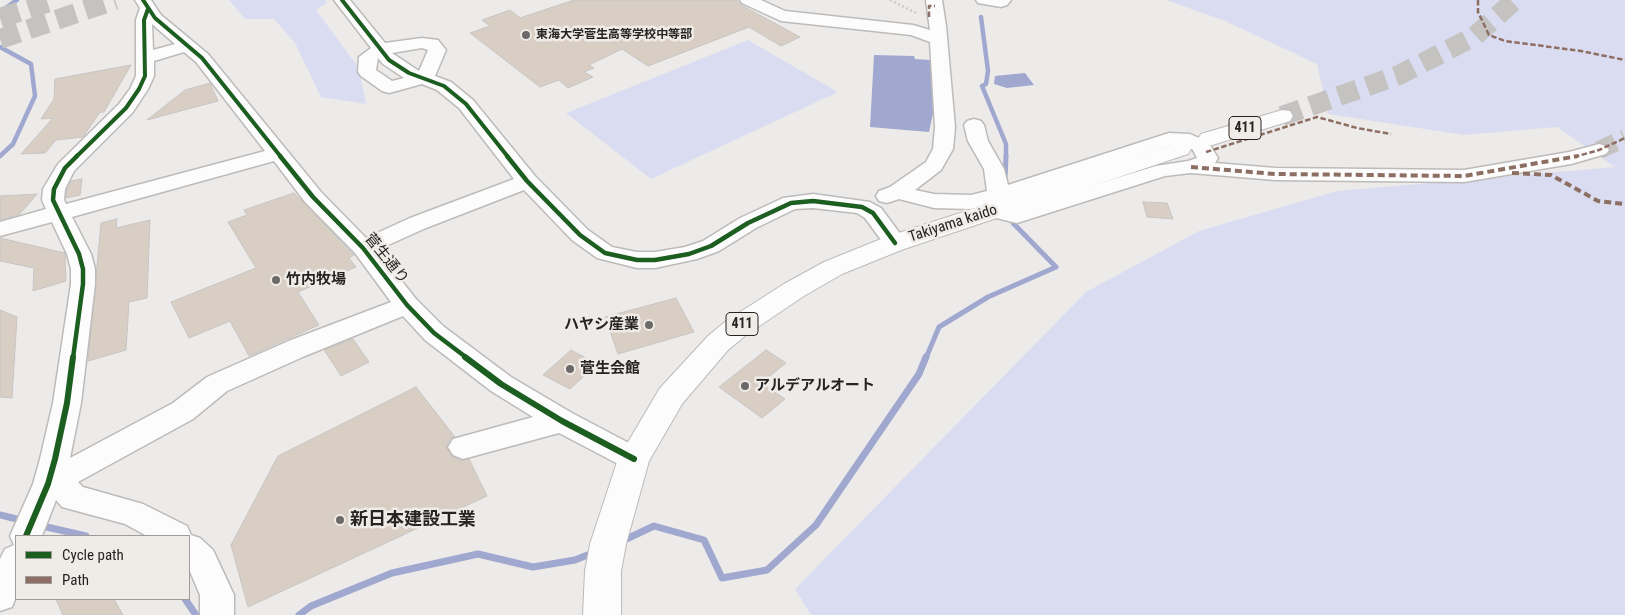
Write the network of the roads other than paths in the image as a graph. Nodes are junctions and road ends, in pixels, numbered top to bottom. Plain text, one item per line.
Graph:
1 (342, 0) edge
2 (748, 0) edge
3 (934, 0) edge
4 (984, 0) edge
5 (1003, 0) edge
6 (145, 5) edge
7 (938, 32) junction
8 (189, 45) junction
9 (381, 49) junction
10 (145, 58) junction
11 (425, 78) junction
12 (1282, 116) tunnel mouth
13 (974, 125) dead end
14 (1209, 139) dead end
15 (1600, 150) tunnel mouth
16 (277, 154) junction
17 (1186, 158) joint
18 (527, 181) junction
19 (898, 192) junction
20 (997, 203) junction
21 (862, 206) junction
22 (59, 214) junction
23 (0, 229) edge
24 (895, 243) junction
25 (362, 248) junction
26 (407, 305) junction
27 (562, 421) junction
28 (463, 447) dead end
29 (634, 459) junction
30 (50, 485) junction
31 (26, 535) edge
32 (174, 535) edge
33 (190, 549) edge
34 (15, 561) edge
35 (0, 596) edge
36 (217, 615) edge
37 (602, 615) edge

1 - 9 street
2 - 7 street
3 - 7 street
4 - 5 street
6 - 8 street, 菅生通り
6 - 10 street
7 - 19 street
8 - 10 street
8 - 16 street, 菅生通り
9 - 11 street
9 - 11 street
9 - 11 street
10 - 22 street
11 - 18 street
12 - 14 highway, 411
13 - 20 street
15 - 17 street
16 - 22 street
16 - 25 street, 菅生通り
17 - 20 highway, Takiyama kaido / 411
18 - 21 street
18 - 25 street
19 - 20 street
19 - 21 street
20 - 24 highway, Takiyama kaido / 411
21 - 24 street
22 - 23 street
22 - 30 street
24 - 29 highway, Takiyama kaido / 411
25 - 26 street, 菅生通り
26 - 27 street, 菅生通り
26 - 30 street
27 - 28 street
27 - 29 street, 菅生通り
29 - 37 highway, Takiyama kaido / 411
30 - 31 street
30 - 32 street
33 - 36 street
34 - 35 street

